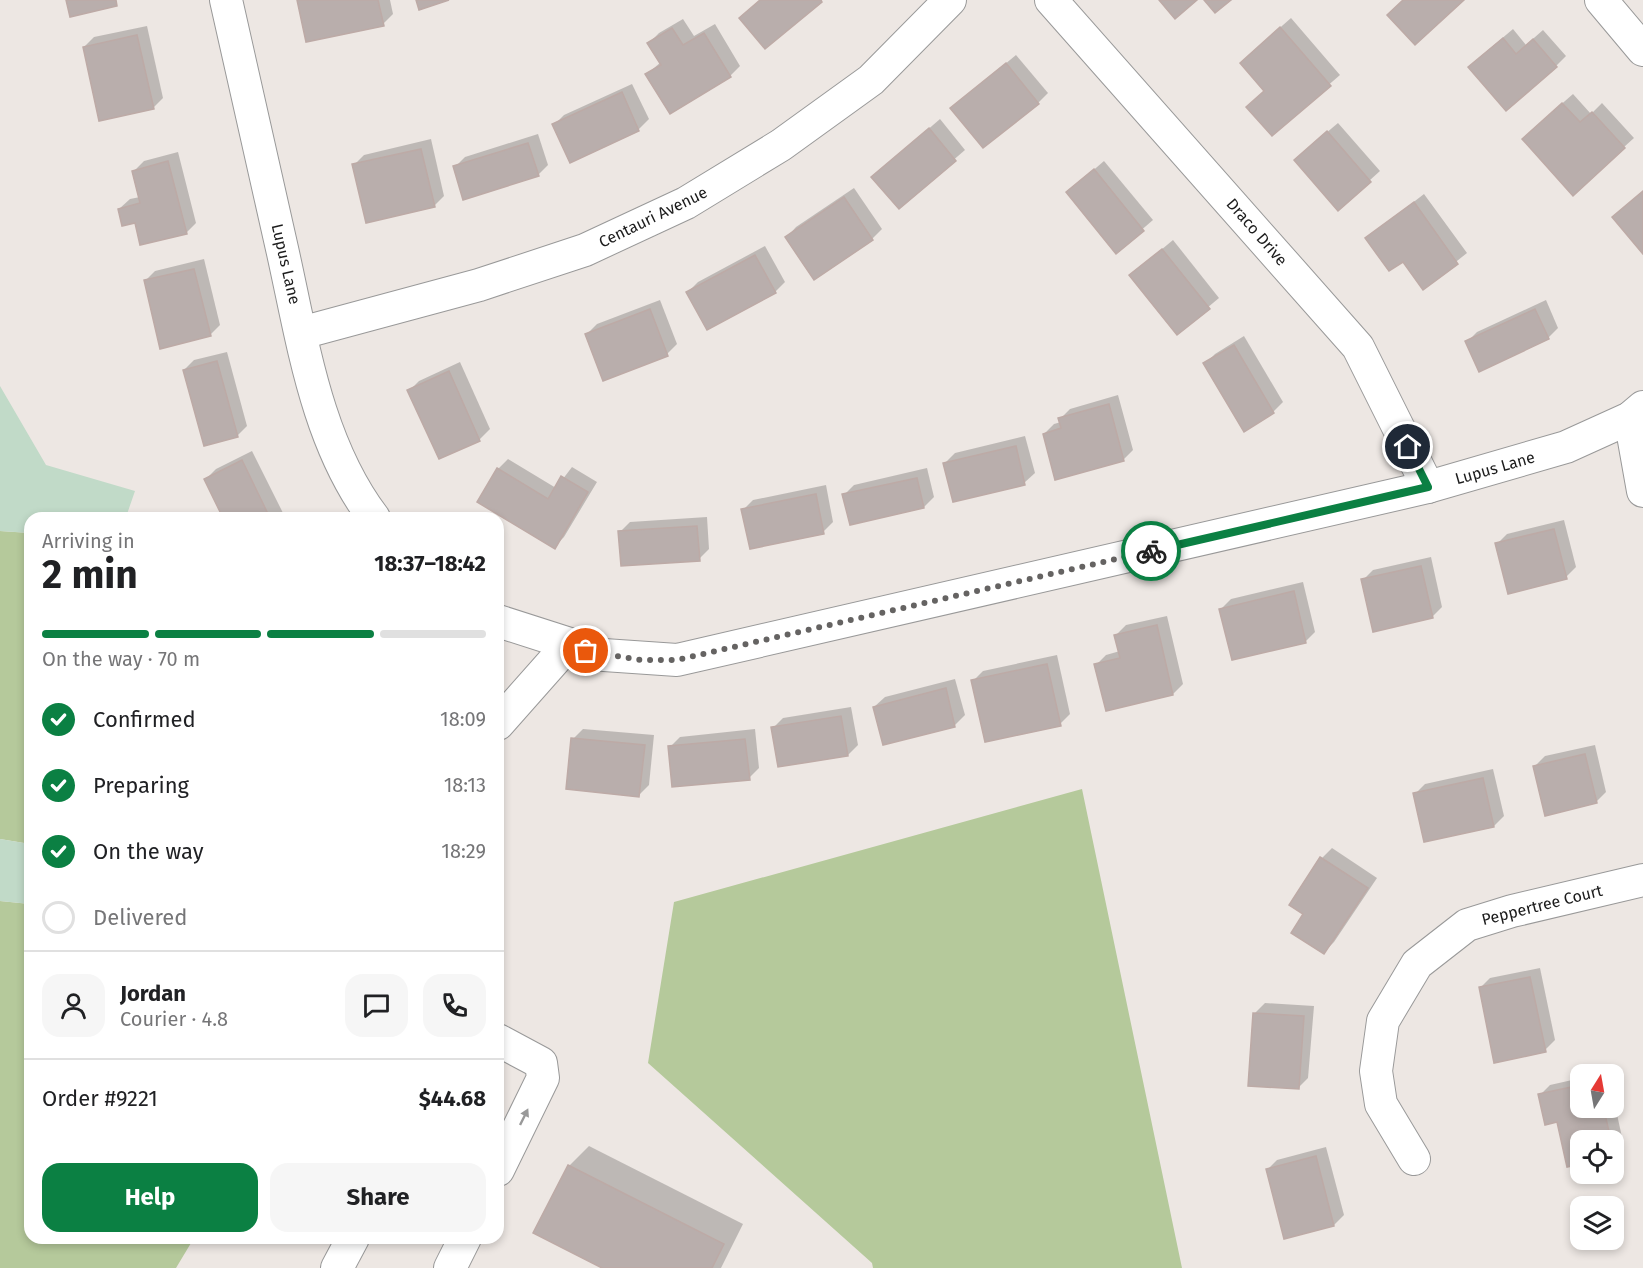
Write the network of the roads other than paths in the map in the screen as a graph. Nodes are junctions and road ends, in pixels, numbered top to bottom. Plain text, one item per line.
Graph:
1 (226, 0) edge
2 (950, 0) edge
3 (1051, 0) edge
4 (1601, 0) edge
5 (1643, 50) edge
6 (301, 333) junction
7 (1637, 413) edge
8 (1428, 487) junction
9 (1643, 491) edge
10 (370, 512) edge
11 (504, 623) edge
12 (567, 646) junction
13 (504, 717) edge
14 (1643, 880) edge
15 (504, 1043) edge
16 (504, 1158) edge
17 (1414, 1159) dead end
18 (350, 1244) edge
19 (462, 1244) edge
20 (337, 1268) edge
21 (450, 1268) edge

1 - 6 street, Lupus Lane
2 - 6 street, Centauri Avenue
3 - 8 street, Draco Drive
4 - 5 street
6 - 10 street, Lupus Lane
7 - 8 street, Lupus Lane
7 - 9 street
8 - 12 street, Lupus Lane
11 - 12 street, Lupus Lane
12 - 13 street
14 - 17 street, Peppertree Court
16 -> 15 street
18 - 20 street
19 - 21 street

